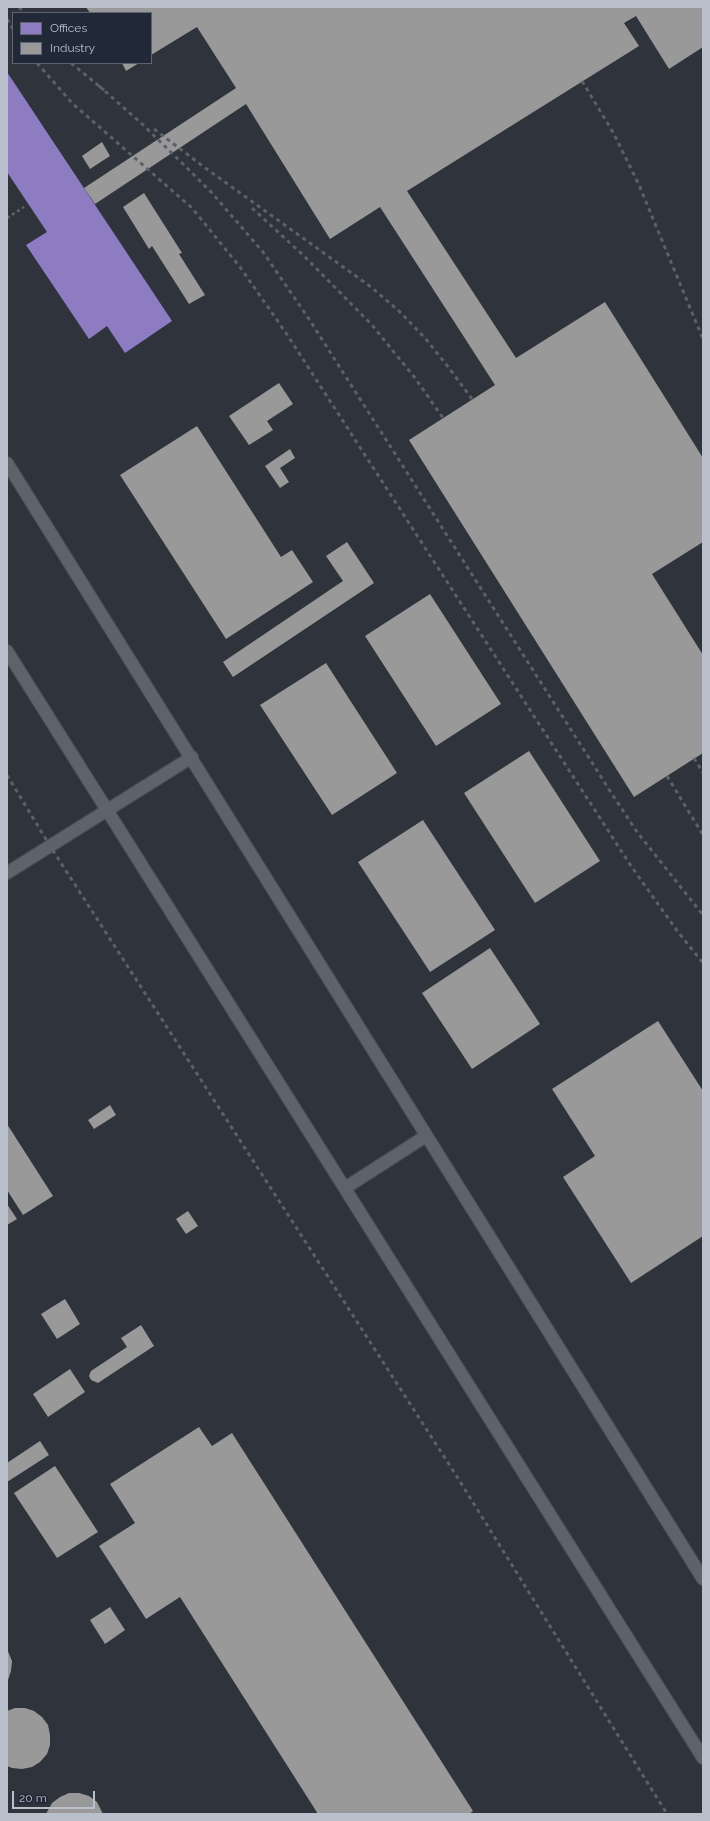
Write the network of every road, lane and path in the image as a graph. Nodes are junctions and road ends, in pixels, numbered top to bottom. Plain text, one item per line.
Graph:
1 (24, 207) dead end
2 (7, 218) edge
3 (7, 463) edge
4 (7, 650) edge
5 (192, 757) junction
6 (108, 810) junction
7 (7, 873) edge
8 (426, 1136) junction
9 (345, 1188) junction
10 (703, 1579) edge
11 (703, 1758) edge

1 - 2 path
3 - 5 lane
4 - 6 lane
5 - 6 lane
5 - 8 lane
6 - 7 lane
6 - 9 lane
8 - 9 lane
8 - 10 lane
9 - 11 lane

